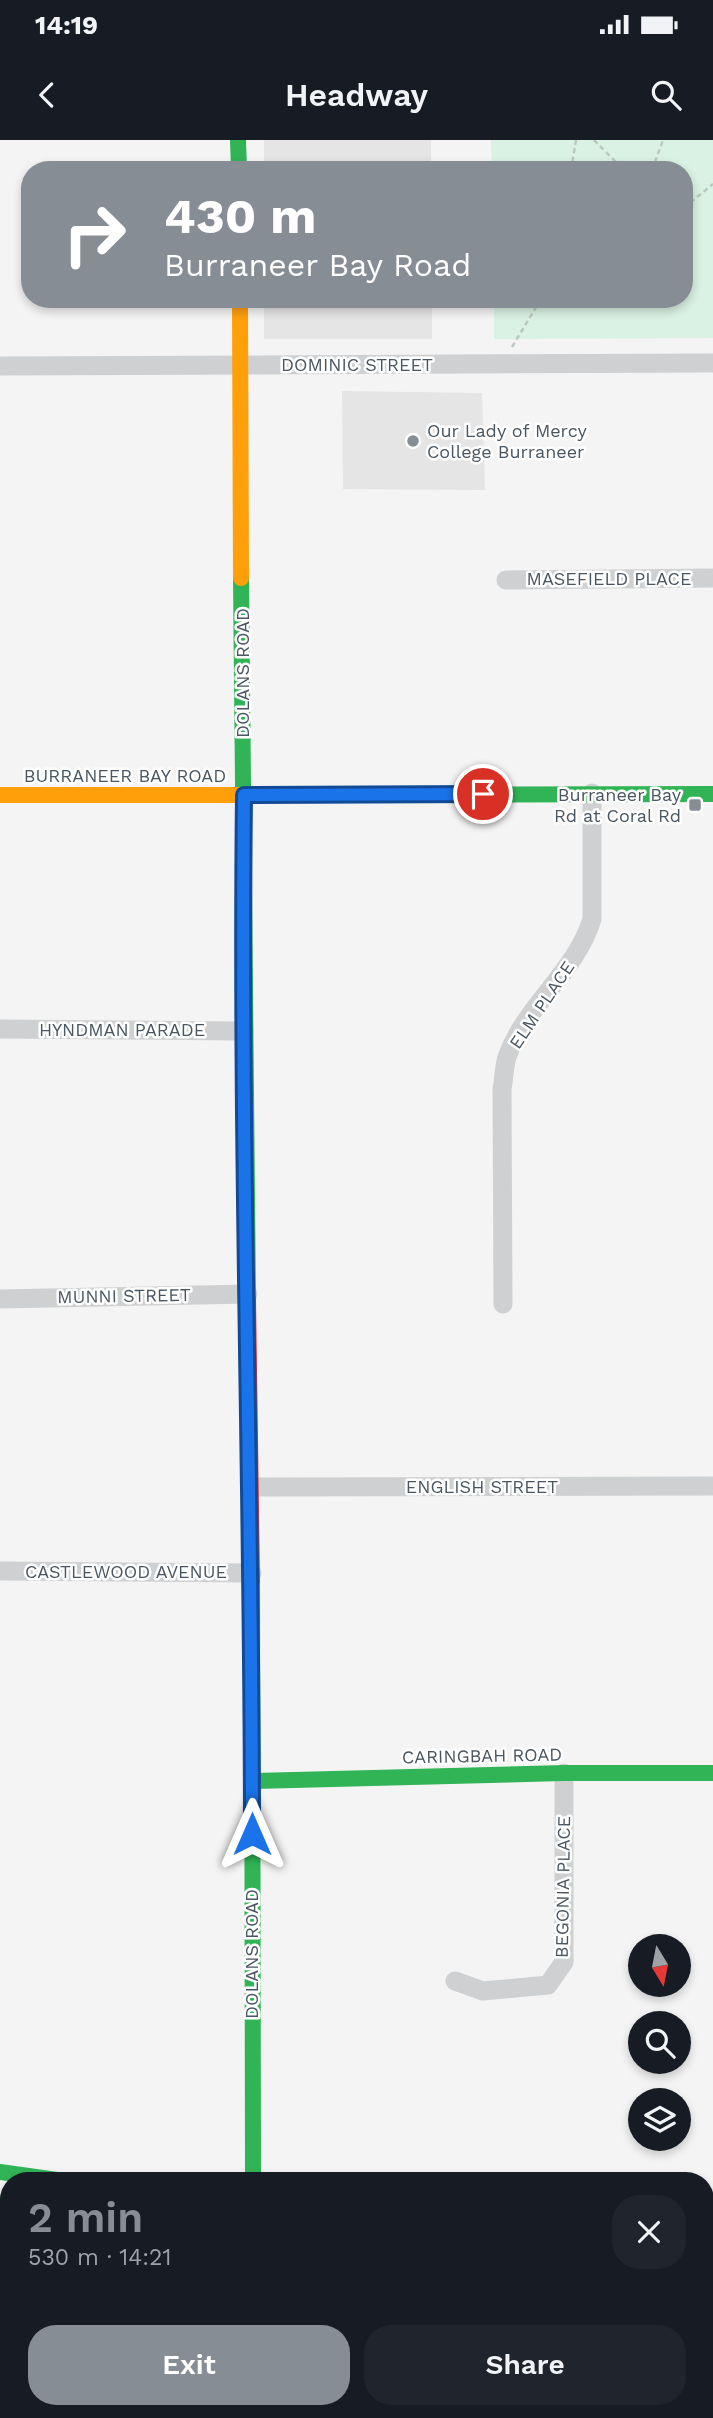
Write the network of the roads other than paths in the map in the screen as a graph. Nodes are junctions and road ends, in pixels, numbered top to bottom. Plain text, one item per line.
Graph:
1 (239, 140) edge
2 (239, 161) edge
3 (240, 308) edge
4 (713, 363) edge
5 (0, 366) edge
6 (241, 366) junction
7 (713, 578) edge
8 (506, 580) dead end
9 (592, 793) junction
10 (713, 794) edge
11 (0, 795) edge
12 (244, 795) junction
13 (0, 1030) edge
14 (244, 1031) junction
15 (248, 1294) junction
16 (0, 1299) edge
17 (503, 1304) dead end
18 (713, 1486) edge
19 (250, 1487) junction
20 (0, 1571) edge
21 (252, 1573) junction
22 (564, 1773) junction
23 (713, 1773) edge
24 (251, 1781) junction
25 (455, 1981) dead end
26 (253, 2172) edge

1 - 2 street
3 - 6 street, DOLANS ROAD
4 - 6 street, DOMINIC STREET
5 - 6 street, DOMINIC STREET
6 - 12 street, DOLANS ROAD
7 - 8 street, MASEFIELD PLACE
9 - 10 street, BURRANEER BAY ROAD
9 - 12 street, BURRANEER BAY ROAD
9 - 17 street, ELM PLACE
11 - 12 street, BURRANEER BAY ROAD
12 - 14 street, DOLANS ROAD
13 - 14 street, HYNDMAN PARADE
14 - 15 street, DOLANS ROAD
15 - 16 street, MUNNI STREET
15 - 19 street, DOLANS ROAD
18 - 19 street, ENGLISH STREET
19 - 21 street, DOLANS ROAD
20 - 21 street, CASTLEWOOD AVENUE
21 - 24 street, DOLANS ROAD
22 - 23 street, CARINGBAH ROAD
22 - 24 street, CARINGBAH ROAD
22 - 25 street, BEGONIA PLACE
24 - 26 street, DOLANS ROAD

